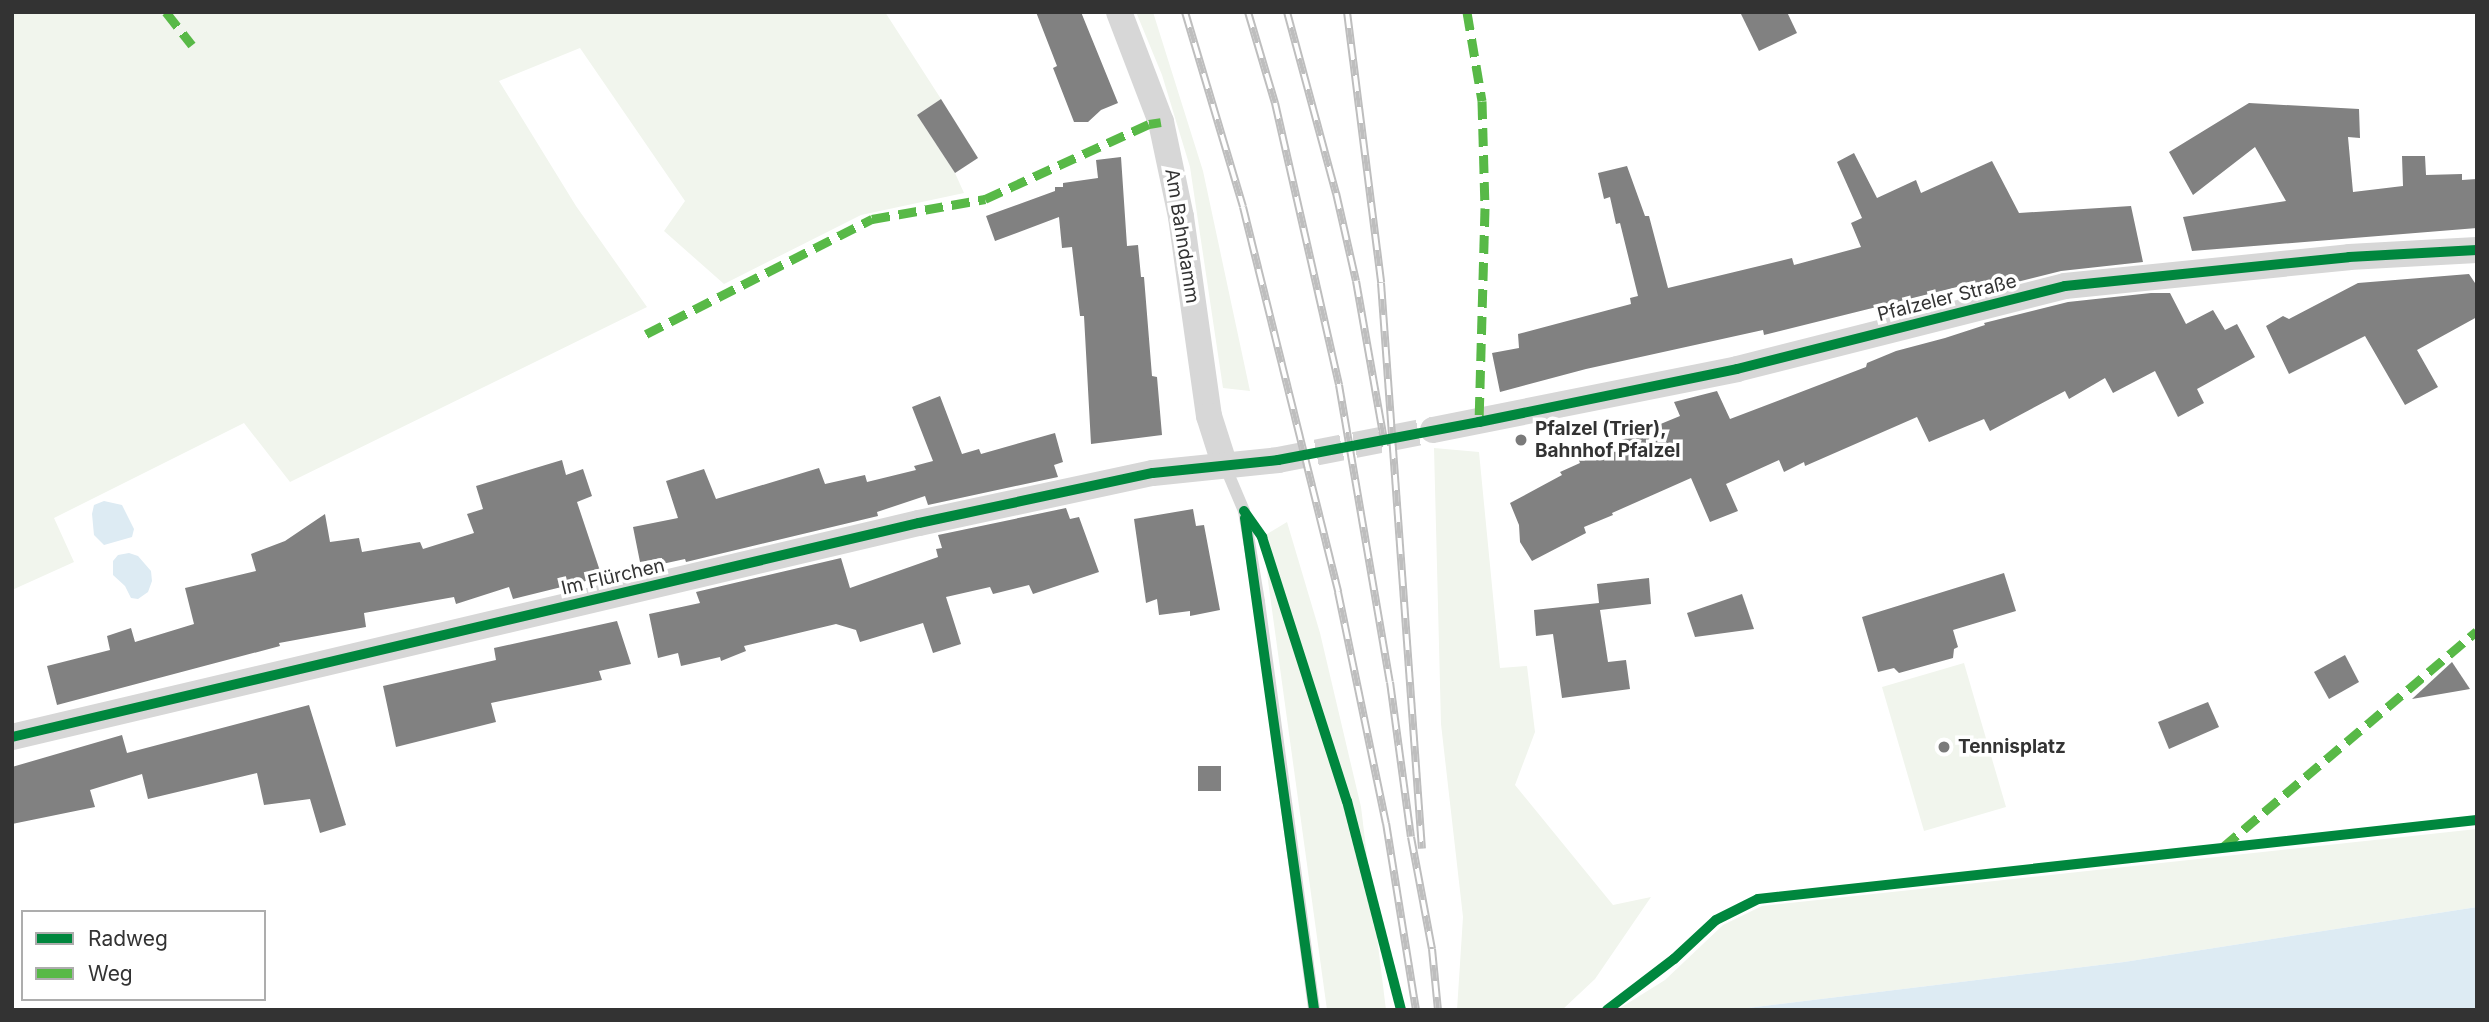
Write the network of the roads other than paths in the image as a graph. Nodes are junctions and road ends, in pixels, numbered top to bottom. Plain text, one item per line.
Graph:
1 (1119, 12) edge
2 (2477, 250) edge
3 (1433, 430) tunnel mouth
4 (1278, 460) tunnel mouth
5 (1225, 466) junction
6 (12, 737) edge
7 (1314, 1010) edge

1 - 5 street, Am Bahndamm
2 - 3 street, Pfalzeler Straße
4 - 5 street
5 - 6 street, Im Flürchen
5 - 7 lane

